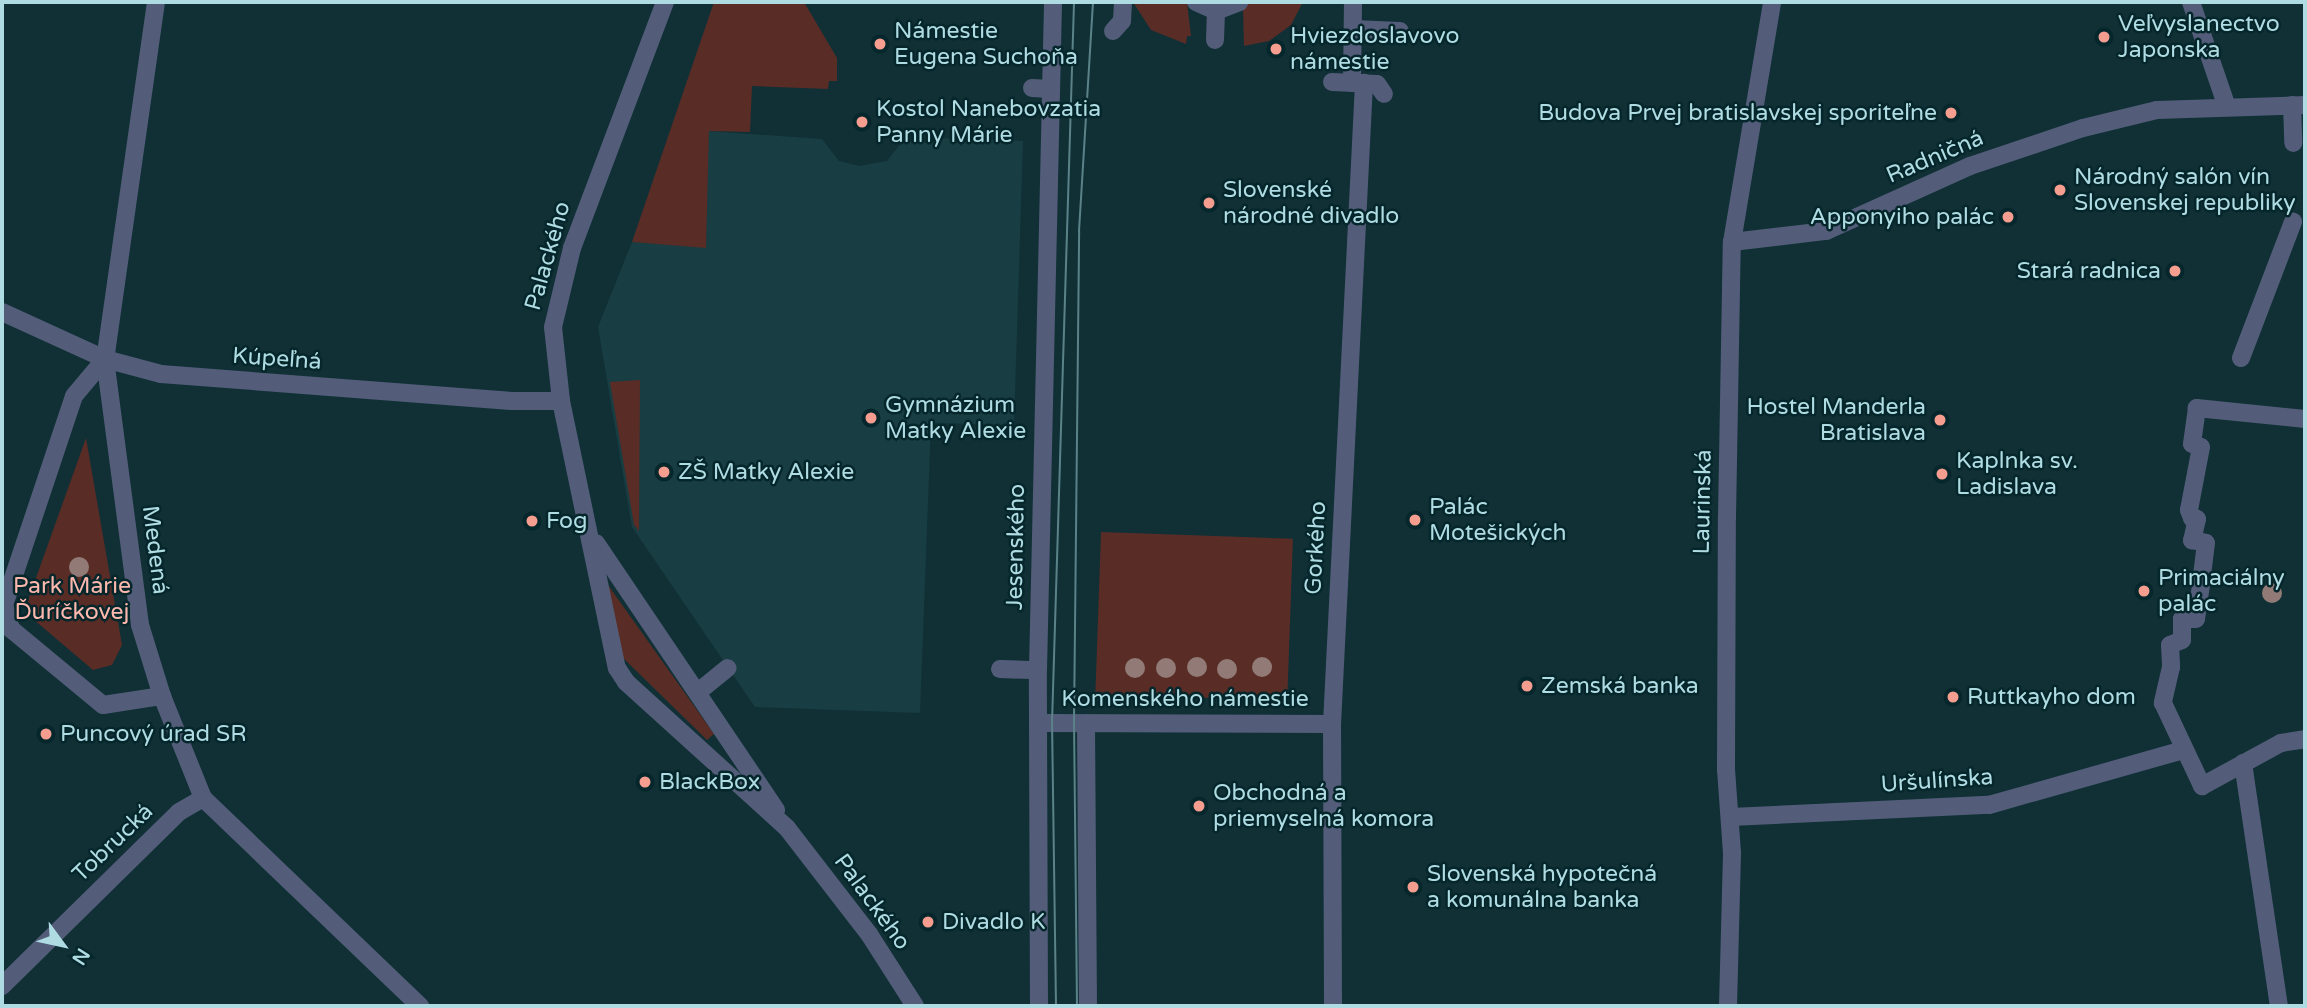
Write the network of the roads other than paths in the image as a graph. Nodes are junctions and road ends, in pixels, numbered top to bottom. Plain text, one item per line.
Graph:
1 (156, 2) edge
2 (665, 2) edge
3 (1053, 2) edge
4 (1123, 2) edge
5 (1196, 2) edge
6 (1239, 2) edge
7 (1353, 2) edge
8 (1772, 2) edge
9 (2191, 2) edge
10 (1216, 11) junction
11 (1353, 29) junction
12 (1113, 31) dead end
13 (1401, 31) dead end
14 (1215, 40) dead end
15 (1332, 82) dead end
16 (1360, 87) junction
17 (1384, 94) dead end
18 (2299, 105) edge
19 (2227, 107) junction
20 (2293, 143) dead end
21 (2293, 222) dead end
22 (1732, 243) junction
23 (2, 312) edge
24 (2241, 358) dead end
25 (105, 359) junction
26 (561, 401) junction
27 (2305, 419) edge
28 (590, 534) junction
29 (728, 668) dead end
30 (1000, 669) dead end
31 (1038, 670) junction
32 (698, 692) junction
33 (162, 696) junction
34 (1038, 723) junction
35 (1086, 723) junction
36 (1332, 724) junction
37 (2305, 739) edge
38 (2183, 751) junction
39 (2243, 763) junction
40 (203, 799) junction
41 (1730, 817) junction
42 (787, 828) junction
43 (2, 986) edge
44 (420, 1006) edge
45 (915, 1006) edge
46 (1039, 1006) edge
47 (1088, 1006) edge
48 (1333, 1006) edge
49 (1728, 1006) edge
50 (2279, 1006) edge

1 - 25 street, Medená
2 - 26 street, Palackého
3 - 31 street, Jesenského
4 - 12 street
5 - 10 street
6 - 10 street
7 - 11 street
8 - 22 street, Laurinská
9 - 19 street
10 - 14 street
11 - 13 street
11 - 16 street
15 - 16 street
16 - 17 street
16 - 36 street, Gorkého
18 - 19 street, Radničná
18 - 20 street
19 - 22 street, Radničná
21 - 24 street
22 - 41 street, Laurinská
23 - 25 street, Kúpeľná
25 - 26 street, Kúpeľná
25 - 33 street, Medená
25 - 33 street
26 - 28 street, Palackého
27 - 38 street
28 - 32 street, Palackého
28 - 42 street, Palackého
29 - 32 street
30 - 31 street
31 - 34 street, Jesenského
32 - 42 street, Palackého
33 - 40 street, Medená
34 - 35 street, Komenského námestie
34 - 46 street, Jesenského
35 - 36 street, Komenského námestie
35 - 47 street
36 - 48 street, Gorkého
37 - 39 street
38 - 39 street
38 - 41 street, Uršulínska
39 - 50 street
40 - 43 street, Tobrucká
40 - 44 street, Medená
41 - 49 street, Laurinská
42 - 45 street, Palackého

